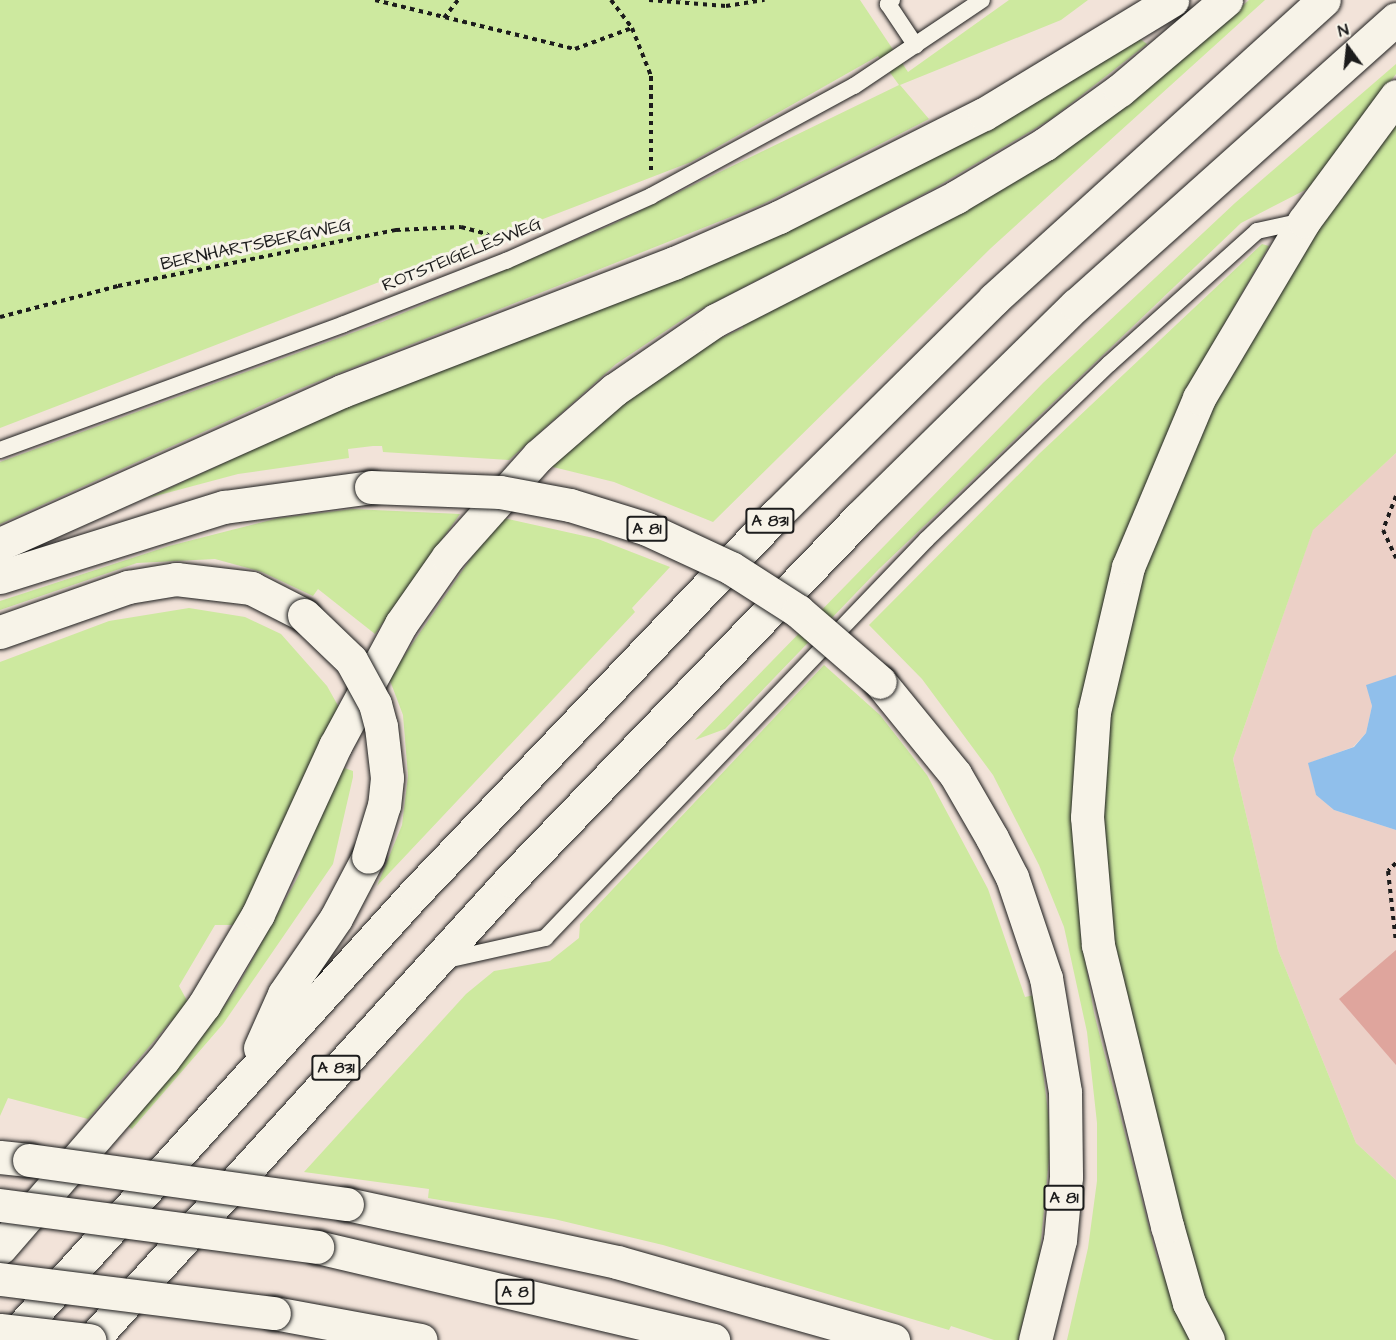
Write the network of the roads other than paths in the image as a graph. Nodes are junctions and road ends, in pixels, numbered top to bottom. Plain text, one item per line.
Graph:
1 (892, 0) edge
2 (982, 0) edge
3 (1172, 0) edge
4 (1226, 0) edge
5 (1324, 0) edge
6 (1396, 19) edge
7 (916, 46) junction
8 (1396, 96) edge
9 (1304, 221) junction
10 (0, 450) edge
11 (0, 544) edge
12 (0, 577) edge
13 (0, 632) edge
14 (433, 963) junction
15 (248, 1074) junction
16 (14, 1159) edge
17 (0, 1205) edge
18 (0, 1248) edge
19 (0, 1279) edge
20 (0, 1330) edge
21 (10, 1340) edge
22 (91, 1340) edge
23 (421, 1340) edge
24 (713, 1340) edge
25 (893, 1340) edge
26 (1035, 1340) edge
27 (1208, 1340) edge

1 - 7 lane
2 - 7 lane, ROTSTEIGELESWEG
3 - 11 highway
4 - 18 highway
5 - 15 highway, A 831
6 - 14 highway, A 831
7 - 10 lane, ROTSTEIGELESWEG
8 - 9 highway
9 - 14 lane
9 - 27 highway
12 - 26 highway, A 81, bridge
13 - 15 highway, bridge
14 - 22 highway, A 831
15 - 21 highway, A 831
16 - 25 highway, bridge
17 - 24 highway, A 8, bridge
19 - 23 highway, bridge
20 - 22 highway, bridge

